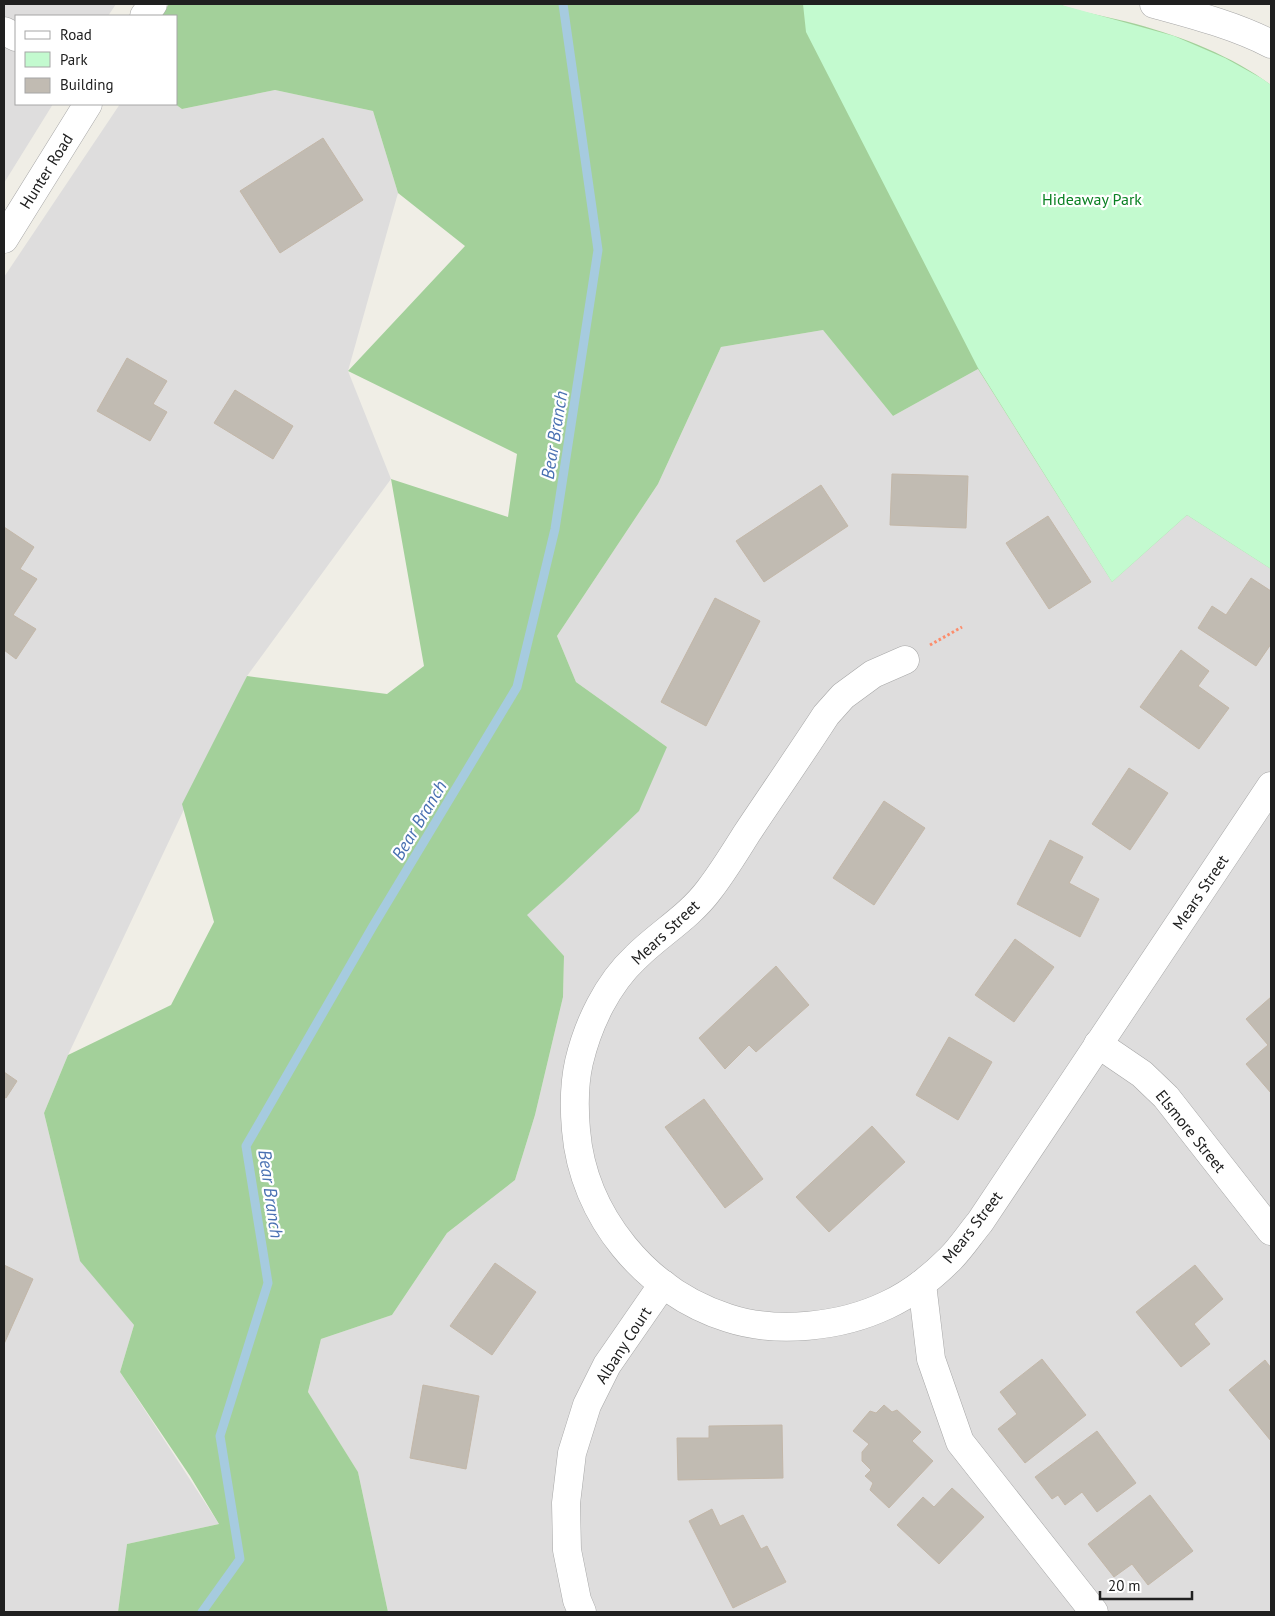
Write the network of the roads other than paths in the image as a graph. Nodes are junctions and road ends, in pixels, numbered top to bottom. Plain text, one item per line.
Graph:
1 (153, 4) edge
2 (1154, 4) edge
3 (145, 15) edge
4 (1271, 44) edge
5 (87, 105) edge
6 (4, 239) edge
7 (905, 660) road end
8 (1271, 786) edge
9 (1098, 1044) junction
10 (1271, 1231) edge
11 (663, 1284) junction
12 (922, 1284) junction
13 (582, 1612) edge
14 (1094, 1612) edge

1 - 3 street
2 - 4 street
5 - 6 street, Hunter Road
7 - 11 street, Mears Street
8 - 9 street, Mears Street
9 - 10 street, Elsmore Street
9 - 12 street, Mears Street
11 - 12 street, Mears Street
11 - 13 street, Albany Court
12 - 14 street

